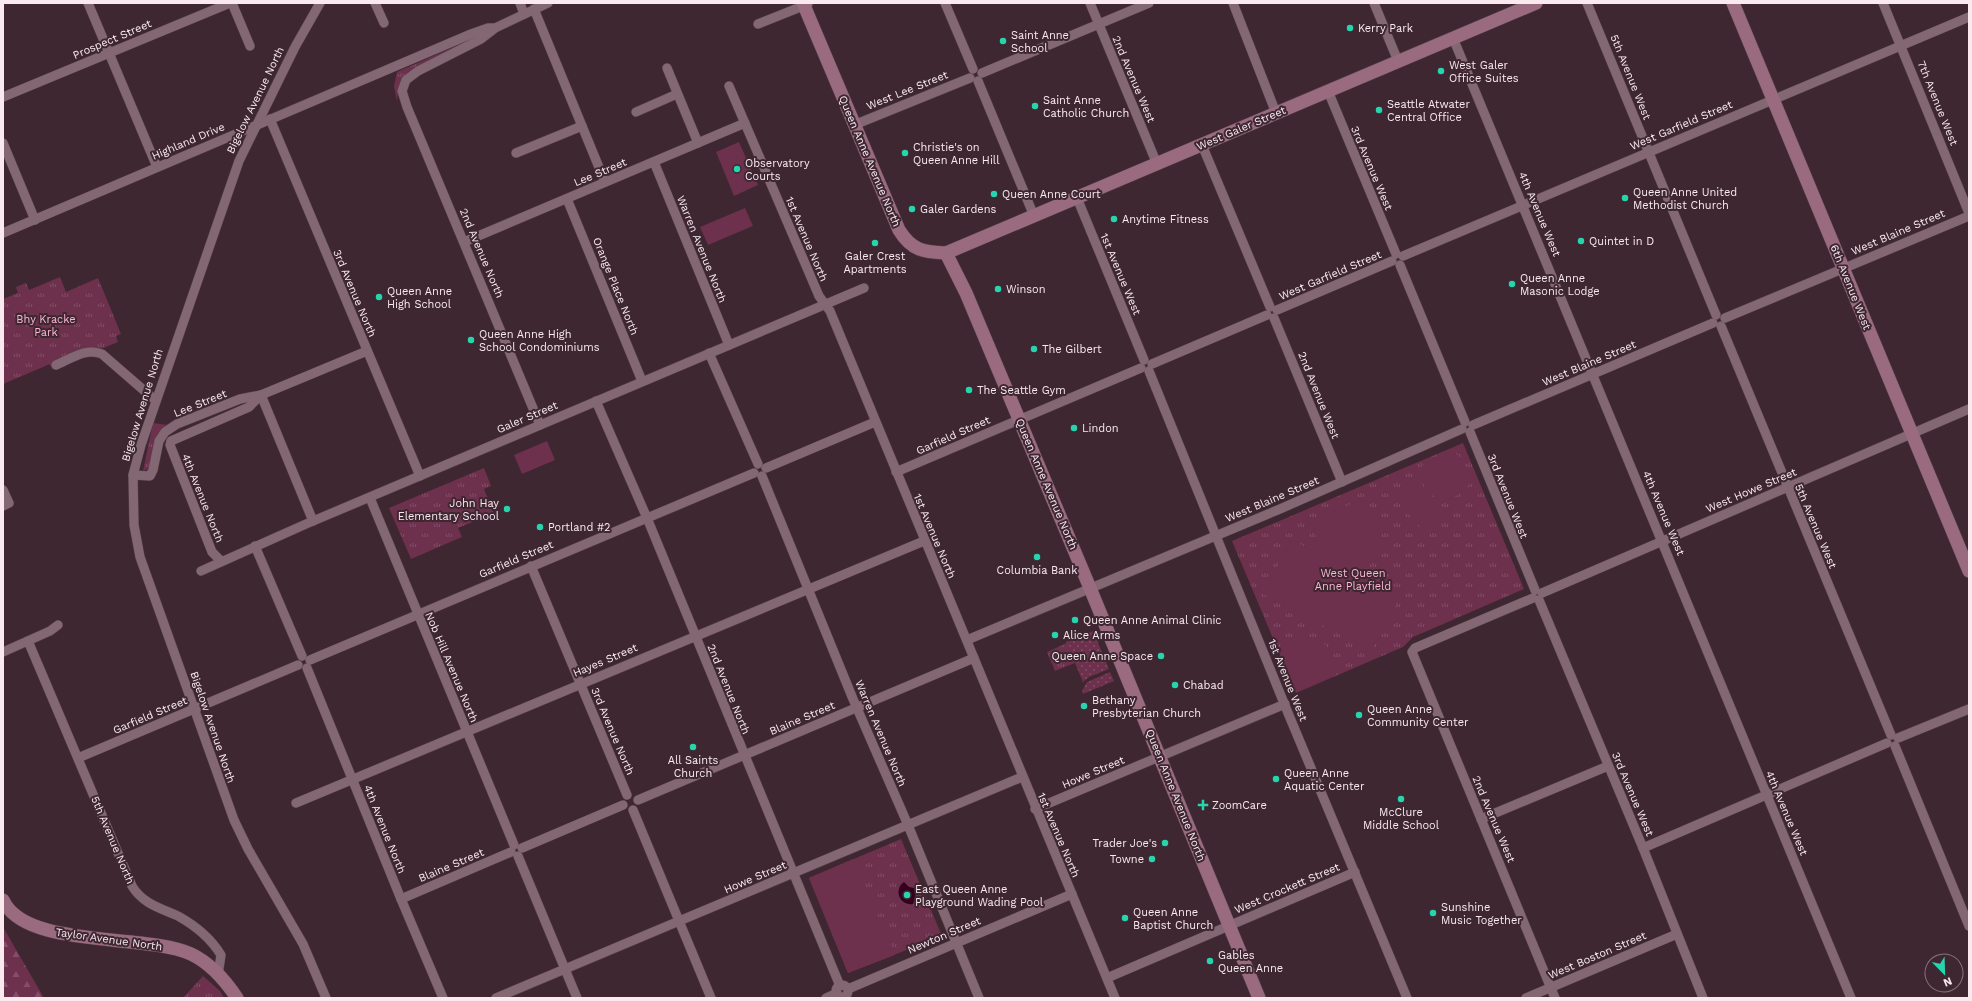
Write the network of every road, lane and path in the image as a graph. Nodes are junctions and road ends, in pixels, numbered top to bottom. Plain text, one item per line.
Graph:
1 (88, 3) edge
2 (231, 3) edge
3 (320, 3) edge
4 (375, 3) edge
5 (520, 3) edge
6 (548, 3) edge
7 (945, 3) edge
8 (1090, 3) edge
9 (1149, 3) edge
10 (1233, 3) edge
11 (1374, 3) edge
12 (1587, 3) edge
13 (1733, 3) edge
14 (1883, 3) edge
15 (806, 4) edge
16 (1532, 4) edge
17 (534, 9) junction
18 (524, 14) junction
19 (1969, 17) edge
20 (384, 24) dead end
21 (758, 24) dead end
22 (1099, 24) junction
23 (495, 28) junction
24 (1453, 38) junction
25 (1901, 45) junction
26 (250, 46) dead end
27 (109, 53) junction
28 (1398, 61) junction
29 (666, 68) dead end
30 (976, 75) junction
31 (729, 86) dead end
32 (402, 90) joint
33 (1328, 91) junction
34 (677, 94) junction
35 (3, 97) edge
36 (1773, 99) junction
37 (636, 112) dead end
38 (1276, 113) junction
39 (270, 119) junction
40 (744, 123) junction
41 (256, 124) junction
42 (854, 125) junction
43 (582, 126) junction
44 (3, 143) edge
45 (698, 143) junction
46 (1202, 145) junction
47 (1649, 152) junction
48 (516, 153) dead end
49 (654, 162) junction
50 (1157, 164) junction
51 (157, 167) junction
52 (605, 182) junction
53 (1076, 198) junction
54 (567, 199) junction
55 (1523, 205) junction
56 (1969, 215) edge
57 (1034, 216) junction
58 (34, 220) junction
59 (3, 233) edge
60 (464, 242) junction
61 (946, 253) junction
62 (1398, 259) junction
63 (1843, 268) junction
64 (864, 288) dead end
65 (825, 304) junction
66 (1272, 312) junction
67 (1719, 321) junction
68 (729, 345) junction
69 (367, 351) junction
70 (709, 353) junction
71 (56, 365) dead end
72 (1147, 366) junction
73 (1594, 374) junction
74 (642, 381) junction
75 (261, 395) junction
76 (155, 400) junction
77 (596, 401) junction
78 (1969, 409) edge
79 (1019, 419) junction
80 (875, 422) junction
81 (540, 425) junction
82 (1468, 427) junction
83 (1911, 433) junction
84 (171, 442) joint
85 (760, 470) junction
86 (896, 472) junction
87 (133, 475) junction
88 (420, 476) junction
89 (1342, 482) junction
90 (1787, 487) junction
91 (3, 490) edge
92 (370, 498) junction
93 (6, 505) edge
94 (647, 518) junction
95 (313, 521) junction
96 (1216, 535) junction
97 (1663, 540) junction
98 (924, 541) junction
99 (255, 546) junction
100 (221, 561) junction
101 (531, 566) junction
102 (201, 571) dead end
103 (1969, 571) edge
104 (1090, 588) junction
105 (808, 589) junction
106 (1537, 595) junction
107 (418, 614) junction
108 (58, 625) dead end
109 (695, 636) junction
110 (967, 640) junction
111 (28, 641) junction
112 (1413, 650) joint
113 (3, 652) edge
114 (974, 658) junction
115 (304, 662) junction
116 (580, 684) junction
117 (1284, 704) junction
118 (857, 708) junction
119 (194, 709) junction
120 (1969, 709) edge
121 (467, 732) junction
122 (1893, 740) junction
123 (744, 755) junction
124 (1160, 757) junction
125 (78, 758) junction
126 (1608, 766) junction
127 (1022, 777) junction
128 (352, 780) junction
129 (1766, 794) junction
130 (627, 795) junction
131 (638, 800) junction
132 (296, 803) dead end
133 (623, 805) junction
134 (633, 810) junction
135 (1035, 810) junction
136 (1482, 819) junction
137 (908, 825) junction
138 (1643, 848) junction
139 (516, 850) junction
140 (1355, 872) junction
141 (794, 874) junction
142 (1072, 894) junction
143 (401, 899) junction
144 (3, 900) edge
145 (679, 921) junction
146 (1229, 926) junction
147 (1969, 926) edge
148 (1677, 934) junction
149 (956, 943) junction
150 (565, 969) junction
151 (218, 975) junction
152 (1107, 978) junction
153 (1551, 988) junction
154 (843, 992) edge
155 (237, 998) edge
156 (326, 998) edge
157 (443, 998) edge
158 (496, 998) edge
159 (577, 998) edge
160 (711, 998) edge
161 (826, 998) edge
162 (979, 998) edge
163 (1115, 998) edge
164 (1259, 998) edge
165 (1408, 998) edge
166 (1526, 998) edge
167 (1555, 998) edge
168 (1704, 998) edge
169 (1851, 998) edge

1 - 27 street
2 - 26 street
2 - 27 street, Prospect Street
3 - 41 street, Bigelow Avenue North
4 - 20 street
5 - 18 street
6 - 17 street, Highland Drive
7 - 30 street
8 - 22 street, 2nd Avenue West
9 - 22 street, West Lee Street
10 - 38 street
11 - 28 street
12 - 47 street, 5th Avenue West
13 - 36 street, 6th Avenue West
14 - 25 street, 7th Avenue West
15 - 21 street
15 - 42 street, Queen Anne Avenue North
16 - 24 street, West Galer Street
17 - 18 street, Highland Drive
17 - 43 street
18 - 23 street, Highland Drive
19 - 25 street, West Garfield Street
22 - 30 street, West Lee Street
22 - 50 street, 2nd Avenue West
23 - 32 street, Highland Drive
23 - 39 street, Highland Drive
24 - 28 street, West Galer Street
24 - 55 street, 4th Avenue West
25 - 36 street, West Garfield Street
25 - 56 street, 7th Avenue West
27 - 35 street, Prospect Street
27 - 51 street
28 - 33 street, West Galer Street
29 - 34 street
30 - 42 street, West Lee Street
30 - 57 street
31 - 40 street, 1st Avenue North
32 - 60 street, 2nd Avenue North
33 - 38 street, West Galer Street
33 - 62 street, 3rd Avenue West
34 - 37 street
34 - 45 street
36 - 47 street, West Garfield Street
36 - 63 street, 6th Avenue West
38 - 46 street, West Galer Street
39 - 41 street, Highland Drive
39 - 69 street, 3rd Avenue North
40 - 45 street, Lee Street
40 - 65 street, 1st Avenue North
41 - 51 street, Highland Drive
41 - 76 street, Bigelow Avenue North
42 - 61 street, Queen Anne Avenue North
43 - 48 street
43 - 52 street
44 - 58 street
45 - 49 street, Lee Street
46 - 50 street, West Galer Street
46 - 66 street, 2nd Avenue West
47 - 55 street, West Garfield Street
47 - 67 street, 5th Avenue West
49 - 52 street, Lee Street
49 - 68 street, Warren Avenue North
50 - 53 street, West Galer Street
51 - 58 street, Highland Drive
52 - 54 street, Lee Street
53 - 57 street, West Galer Street
53 - 72 street, 1st Avenue West
54 - 60 street, Lee Street
54 - 74 street, Orange Place North
55 - 62 street, West Garfield Street
55 - 73 street, 4th Avenue West
56 - 63 street, West Blaine Street
57 - 61 street, West Galer Street
58 - 59 street, Highland Drive
60 - 81 street, 2nd Avenue North
61 - 79 street, Queen Anne Avenue North
62 - 66 street, West Garfield Street
62 - 82 street, 3rd Avenue West
63 - 67 street, West Blaine Street
63 - 83 street, 6th Avenue West
64 - 65 street, Galer Street
65 - 68 street, Galer Street
65 - 80 street, 1st Avenue North
66 - 72 street, West Garfield Street
66 - 89 street, 2nd Avenue West
67 - 73 street, West Blaine Street
67 - 90 street, 5th Avenue West
68 - 70 street, Galer Street
69 - 75 street, Lee Street
69 - 88 street, 3rd Avenue North
70 - 74 street, Galer Street
70 - 85 street, Warren Avenue North
71 - 76 street
72 - 79 street, West Garfield Street
72 - 96 street, 1st Avenue West
73 - 82 street, West Blaine Street
73 - 97 street, 4th Avenue West
74 - 77 street, Galer Street
75 - 84 street, Lee Street
75 - 87 street, Lee Street
75 - 95 street
76 - 87 street, Bigelow Avenue North
77 - 81 street, Galer Street
77 - 94 street, 2nd Avenue North
78 - 83 street, West Howe Street
79 - 86 street, Garfield Street
79 - 104 street, Queen Anne Avenue North
80 - 85 street, Garfield Street
80 - 86 street, 1st Avenue North
81 - 88 street, Galer Street
82 - 89 street, West Blaine Street
82 - 106 street, 3rd Avenue West
83 - 90 street, West Howe Street
83 - 103 street, 6th Avenue West
84 - 100 street, 4th Avenue North
85 - 94 street, Garfield Street
85 - 105 street, Warren Avenue North
86 - 98 street, 1st Avenue North
87 - 119 street, Bigelow Avenue North
88 - 92 street, Galer Street
89 - 96 street, West Blaine Street
90 - 97 street, West Howe Street
90 - 122 street, 5th Avenue West
91 - 93 street
92 - 95 street, Galer Street
92 - 107 street, Nob Hill Avenue North
94 - 101 street, Garfield Street
94 - 109 street, 2nd Avenue North
95 - 99 street, Galer Street
96 - 104 street, West Blaine Street
96 - 117 street, 1st Avenue West
97 - 106 street, West Howe Street
97 - 129 street, 4th Avenue West
98 - 105 street, Hayes Street
98 - 110 street, 1st Avenue North
99 - 100 street, Galer Street
99 - 115 street, 4th Avenue North
100 - 102 street, Galer Street
101 - 107 street, Garfield Street
101 - 116 street, 3rd Avenue North
104 - 110 street
104 - 124 street, Queen Anne Avenue North
105 - 109 street, Hayes Street
105 - 118 street, Warren Avenue North
106 - 112 street, West Howe Street
106 - 126 street, 3rd Avenue West
107 - 115 street, Garfield Street
107 - 121 street, Nob Hill Avenue North
108 - 111 street
109 - 116 street, Hayes Street
109 - 123 street, 2nd Avenue North
110 - 114 street, 1st Avenue North
111 - 113 street
111 - 125 street, 5th Avenue North
112 - 136 street, 2nd Avenue West
114 - 118 street, Blaine Street
114 - 127 street, 1st Avenue North
115 - 119 street, Garfield Street
115 - 128 street, 4th Avenue North
116 - 121 street, Hayes Street
116 - 130 street, 3rd Avenue North
117 - 124 street
117 - 140 street, 1st Avenue West
118 - 123 street, Blaine Street
118 - 137 street, Warren Avenue North
119 - 125 street, Garfield Street
119 - 156 street, Bigelow Avenue North
120 - 122 street
121 - 128 street, Hayes Street
121 - 139 street, Nob Hill Avenue North
122 - 129 street
122 - 147 street, 5th Avenue West
123 - 131 street, Blaine Street
123 - 141 street, 2nd Avenue North
124 - 135 street, Howe Street
124 - 146 street, Queen Anne Avenue North
125 - 151 street, 5th Avenue North
126 - 136 street
126 - 138 street, 3rd Avenue West
127 - 135 street, 1st Avenue North
127 - 137 street, Howe Street
128 - 132 street, Hayes Street
128 - 143 street, 4th Avenue North
129 - 138 street
129 - 169 street, 4th Avenue West
130 - 131 street
130 - 133 street
131 - 134 street
133 - 134 street
133 - 139 street, Blaine Street
134 - 145 street
135 - 142 street, 1st Avenue North
136 - 153 street, 2nd Avenue West
137 - 141 street, Howe Street
137 - 149 street, Warren Avenue North
138 - 148 street, 3rd Avenue West
139 - 143 street, Blaine Street
139 - 150 street, Nob Hill Avenue North
140 - 146 street, West Crockett Street
140 - 165 street, 1st Avenue West
141 - 145 street, Howe Street
141 - 154 street, 2nd Avenue North
142 - 149 street, Newton Street
142 - 152 street, 1st Avenue North
143 - 157 street, 4th Avenue North
144 - 151 street, Taylor Avenue North
145 - 150 street, Howe Street
145 - 160 street
146 - 152 street, West Crockett Street
146 - 164 street, Queen Anne Avenue North
148 - 153 street, West Boston Street
148 - 168 street, 3rd Avenue West
149 - 154 street, Newton Street
149 - 162 street, Warren Avenue North
150 - 158 street, Howe Street
150 - 159 street, Nob Hill Avenue North
151 - 155 street
152 - 163 street, 1st Avenue North
153 - 166 street, West Boston Street
153 - 167 street, 2nd Avenue West
154 - 161 street, Newton Street

